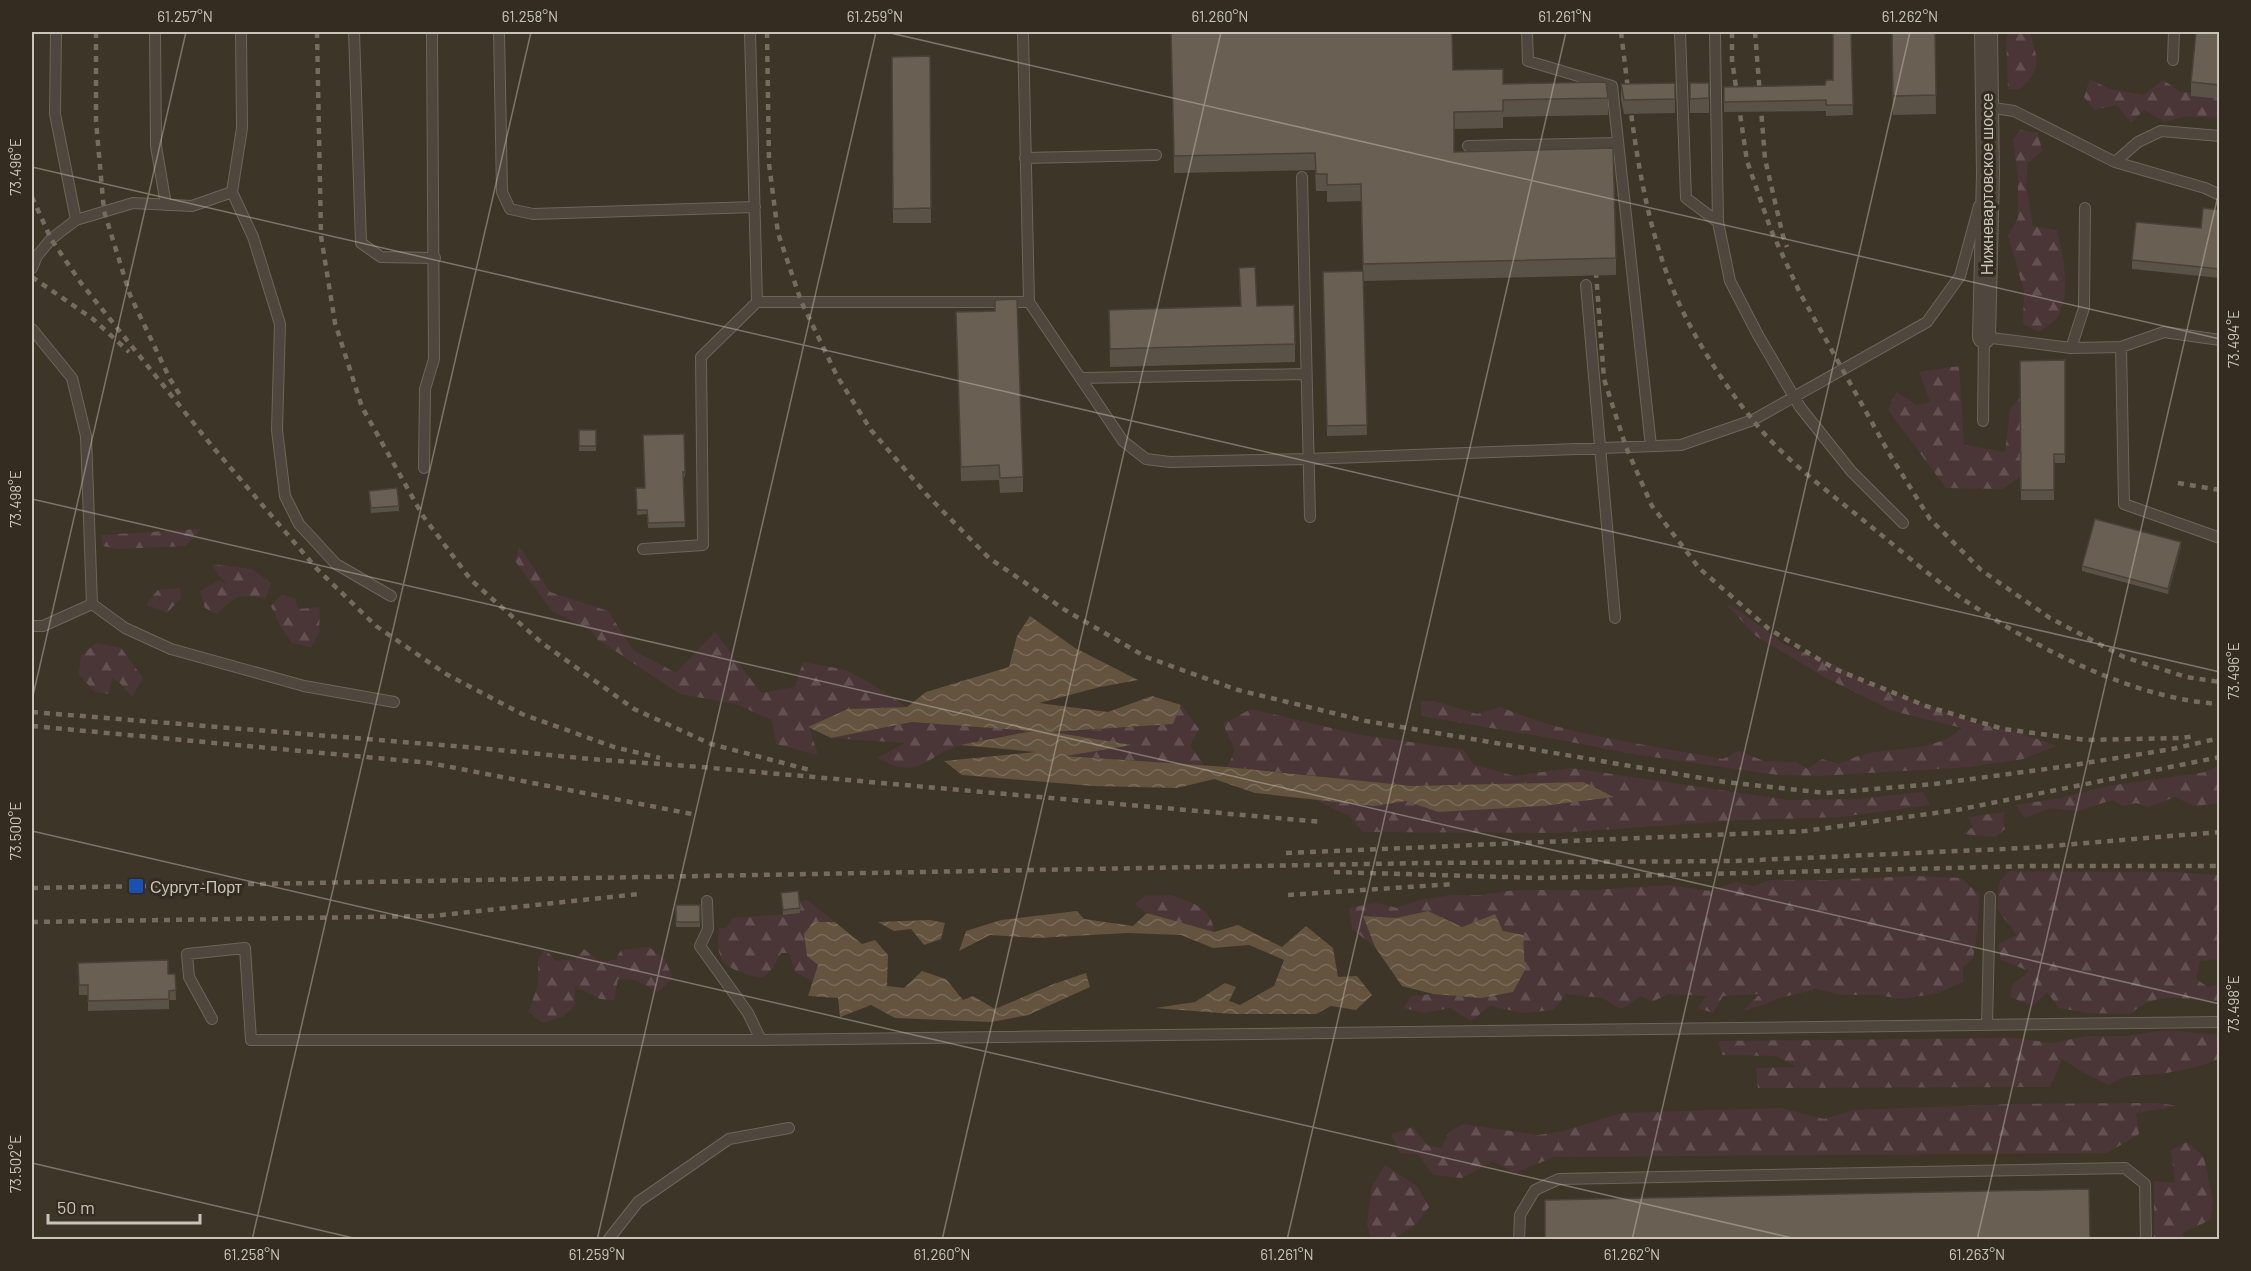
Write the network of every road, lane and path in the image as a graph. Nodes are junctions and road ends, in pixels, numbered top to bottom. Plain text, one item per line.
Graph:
1 (56, 32) edge
2 (155, 32) edge
3 (241, 32) edge
4 (354, 32) edge
5 (432, 32) edge
6 (499, 32) edge
7 (750, 32) edge
8 (1023, 32) edge
9 (1527, 32) edge
10 (1680, 32) edge
11 (1715, 32) edge
12 (1986, 32) edge
13 (2174, 32) edge
14 (2173, 60) dead end
15 (1987, 107) junction
16 (2220, 136) edge
17 (1618, 142) junction
18 (1468, 146) dead end
19 (1156, 155) dead end
20 (1025, 158) junction
21 (2115, 162) junction
22 (1988, 174) junction
23 (1302, 177) dead end
24 (232, 192) junction
25 (2220, 195) edge
26 (166, 205) junction
27 (755, 207) junction
28 (2085, 208) dead end
29 (76, 220) junction
30 (1718, 222) junction
31 (34, 252) edge
32 (435, 258) junction
33 (32, 268) edge
34 (1586, 285) dead end
35 (757, 302) junction
36 (1029, 302) junction
37 (32, 329) edge
38 (1984, 337) junction
39 (2220, 340) edge
40 (2121, 347) junction
41 (2071, 348) junction
42 (1306, 374) junction
43 (1080, 378) junction
44 (1796, 397) junction
45 (1983, 421) dead end
46 (1651, 446) junction
47 (1601, 448) junction
48 (1308, 459) junction
49 (424, 468) dead end
50 (1310, 517) dead end
51 (1903, 523) dead end
52 (2220, 538) edge
53 (643, 549) dead end
54 (391, 596) dead end
55 (93, 604) junction
56 (1615, 618) dead end
57 (32, 626) edge
58 (394, 702) dead end
59 (1990, 897) dead end
60 (707, 902) dead end
61 (212, 1019) dead end
62 (2220, 1022) edge
63 (1987, 1025) junction
64 (761, 1040) junction
65 (789, 1128) dead end
66 (608, 1239) edge
67 (1519, 1239) edge
68 (2146, 1239) edge

1 - 29 lane
2 - 26 lane
3 - 24 lane
4 - 32 lane
5 - 32 lane
6 - 27 lane
7 - 27 lane
8 - 20 lane
9 - 17 lane
10 - 30 lane
11 - 30 lane
12 - 15 street, Нижневартовское шоссе
13 - 14 lane
15 - 21 lane
15 - 22 street, Нижневартовское шоссе
16 - 21 lane
17 - 18 lane
17 - 46 lane
19 - 20 lane
20 - 36 lane
21 - 25 lane
22 - 38 street, Нижневартовское шоссе
22 - 44 lane
23 - 42 lane
24 - 26 lane
24 - 54 lane
26 - 29 lane
27 - 35 lane
28 - 41 lane
29 - 31 lane
30 - 44 lane
31 - 33 lane
32 - 49 lane
34 - 47 lane
35 - 36 lane
35 - 53 lane
36 - 43 lane
37 - 55 lane
38 - 41 lane
38 - 45 lane
39 - 40 lane
40 - 41 lane
40 - 52 lane
42 - 43 lane
42 - 48 lane
43 - 48 lane
44 - 46 lane
44 - 51 lane
46 - 47 lane
47 - 48 lane
47 - 56 lane
48 - 50 lane
55 - 57 lane
55 - 58 lane
59 - 63 lane
60 - 64 lane
61 - 64 lane
62 - 63 lane
63 - 64 lane
65 - 66 lane
67 - 68 lane

